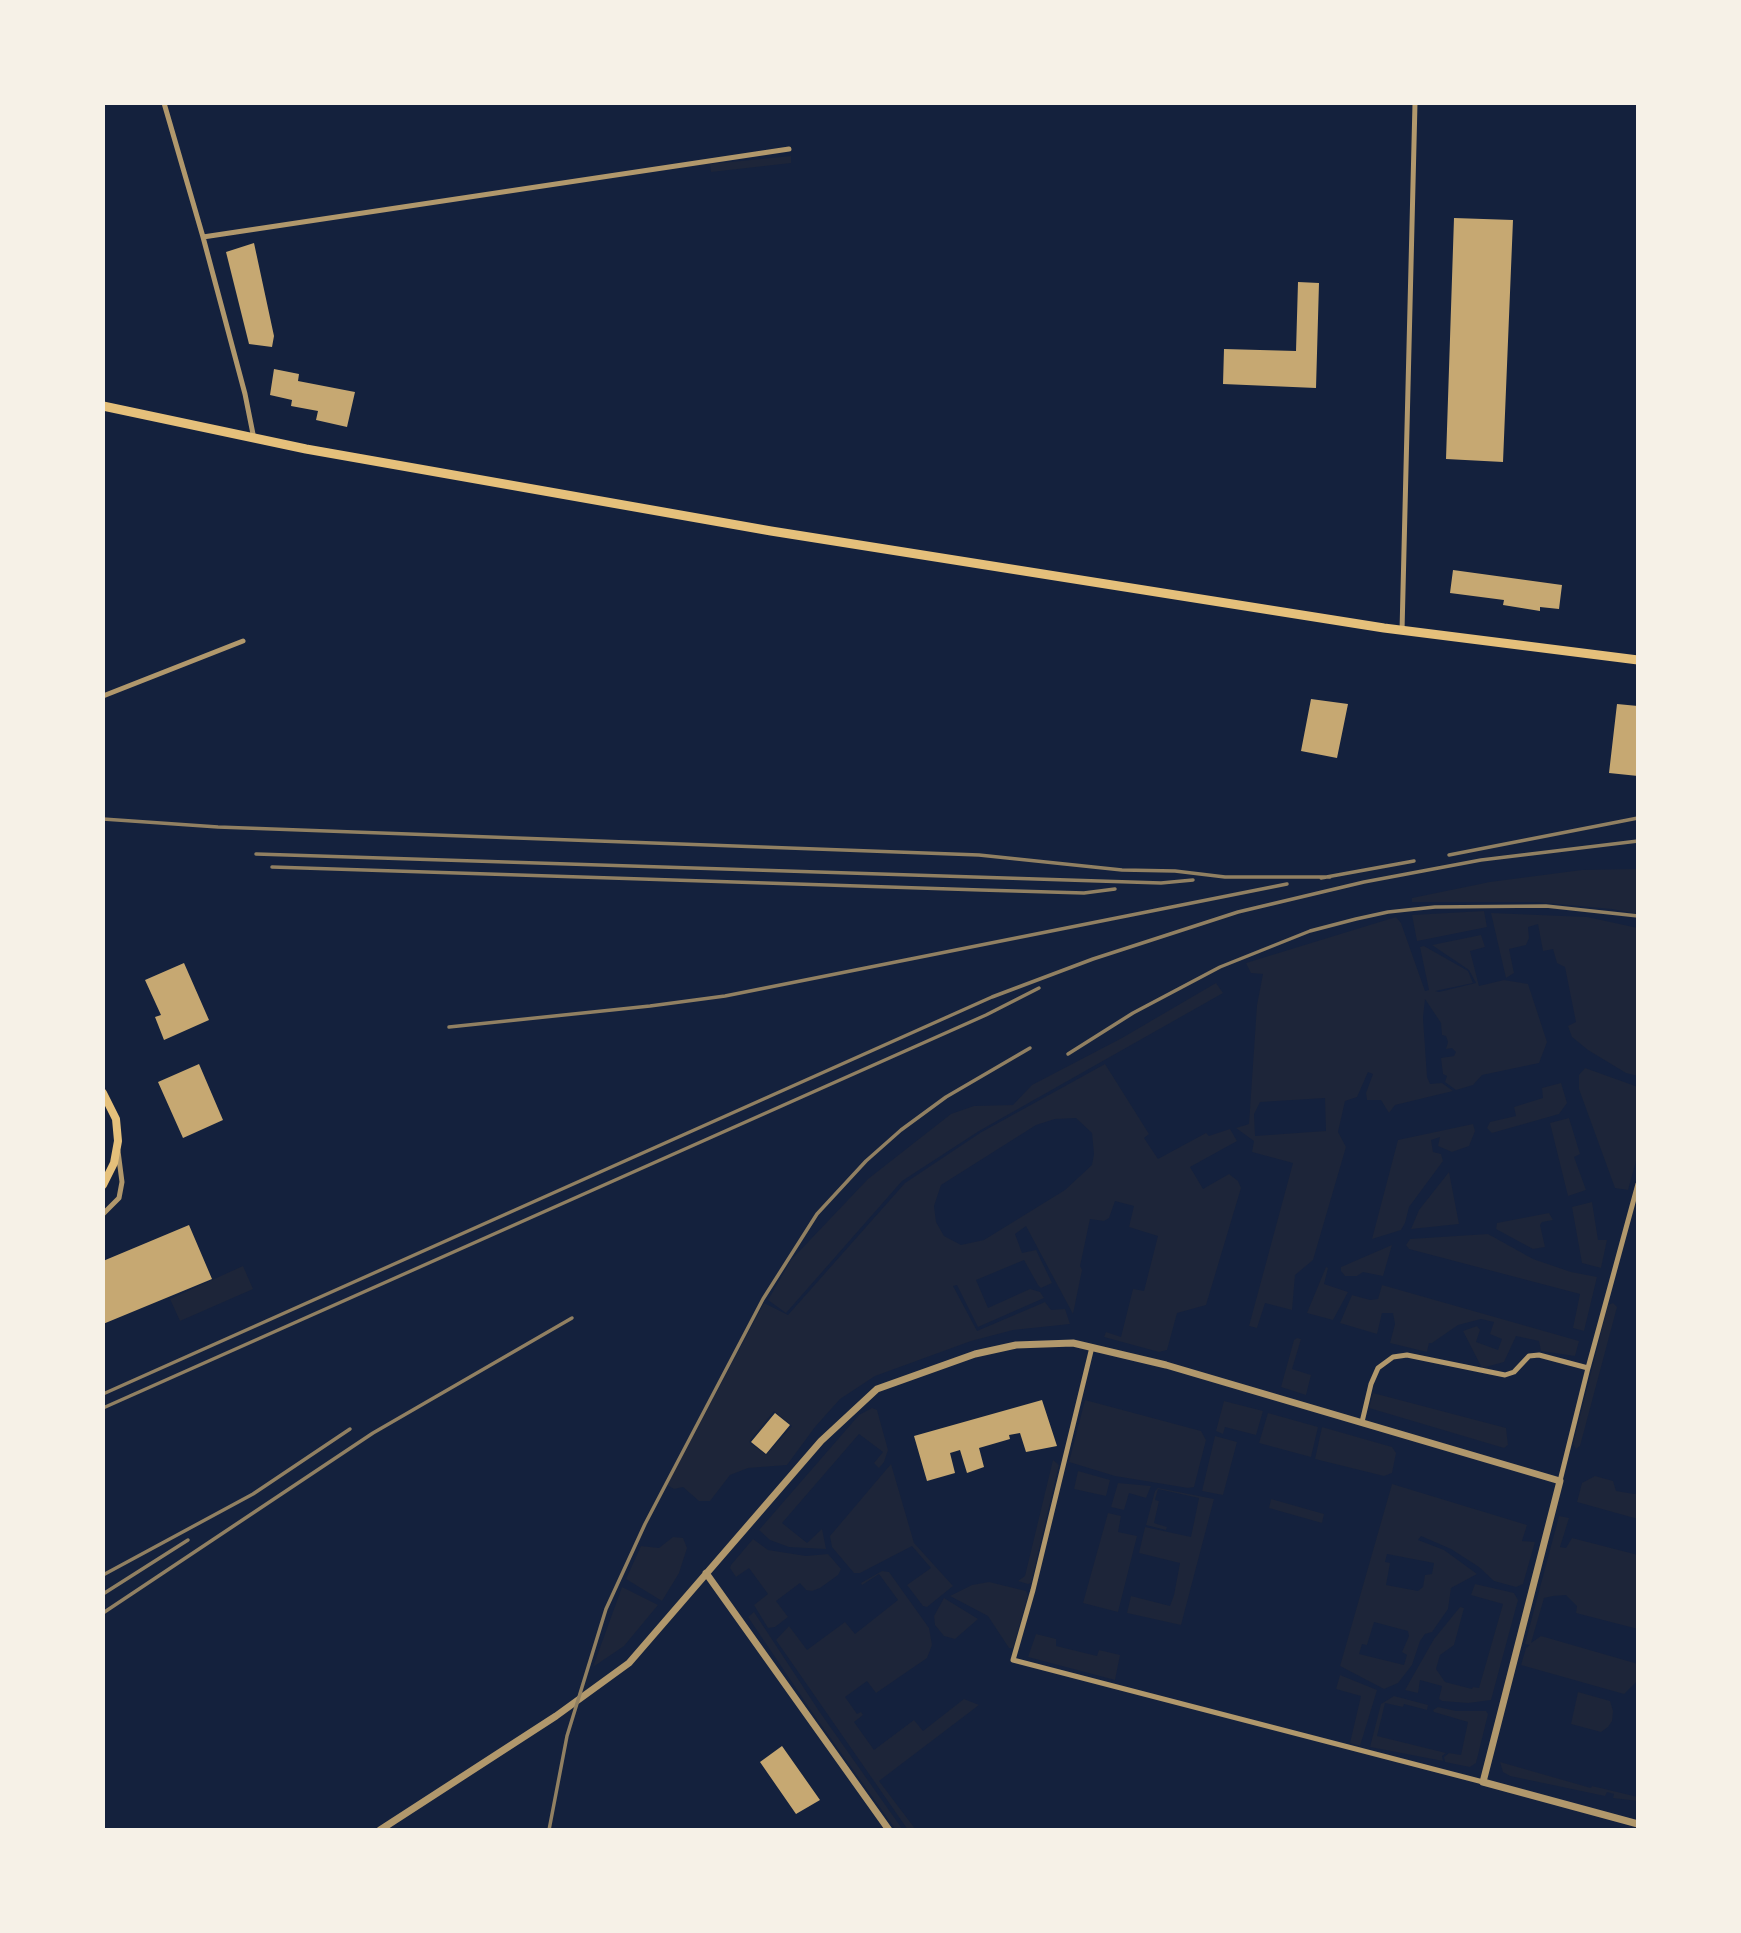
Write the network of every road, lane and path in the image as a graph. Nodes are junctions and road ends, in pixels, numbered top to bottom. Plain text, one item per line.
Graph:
1 (164, 103) edge
2 (1415, 103) edge
3 (789, 149) dead end
4 (203, 237) junction
5 (103, 406) edge
6 (254, 439) junction
7 (1402, 631) junction
8 (243, 641) dead end
9 (1638, 660) edge
10 (103, 696) edge
11 (103, 1093) edge
12 (117, 1145) junction
13 (1638, 1184) edge
14 (103, 1185) edge
15 (104, 1213) edge
16 (1092, 1347) junction
17 (1588, 1368) junction
18 (1362, 1422) junction
19 (1560, 1481) junction
20 (706, 1573) junction
21 (1483, 1782) junction
22 (1638, 1824) edge
23 (380, 1830) edge
24 (888, 1830) edge

1 - 4 street
2 - 7 street
3 - 4 street
4 - 6 street
5 - 6 main road
6 - 7 main road
7 - 9 main road
8 - 10 street
11 - 12 main road
12 - 14 main road
12 - 15 street
13 - 17 street
16 - 18 street
16 - 20 street
16 - 21 street
17 - 18 street
17 - 19 street
18 - 19 street
19 - 21 street
20 - 23 street
20 - 24 street
21 - 22 street

